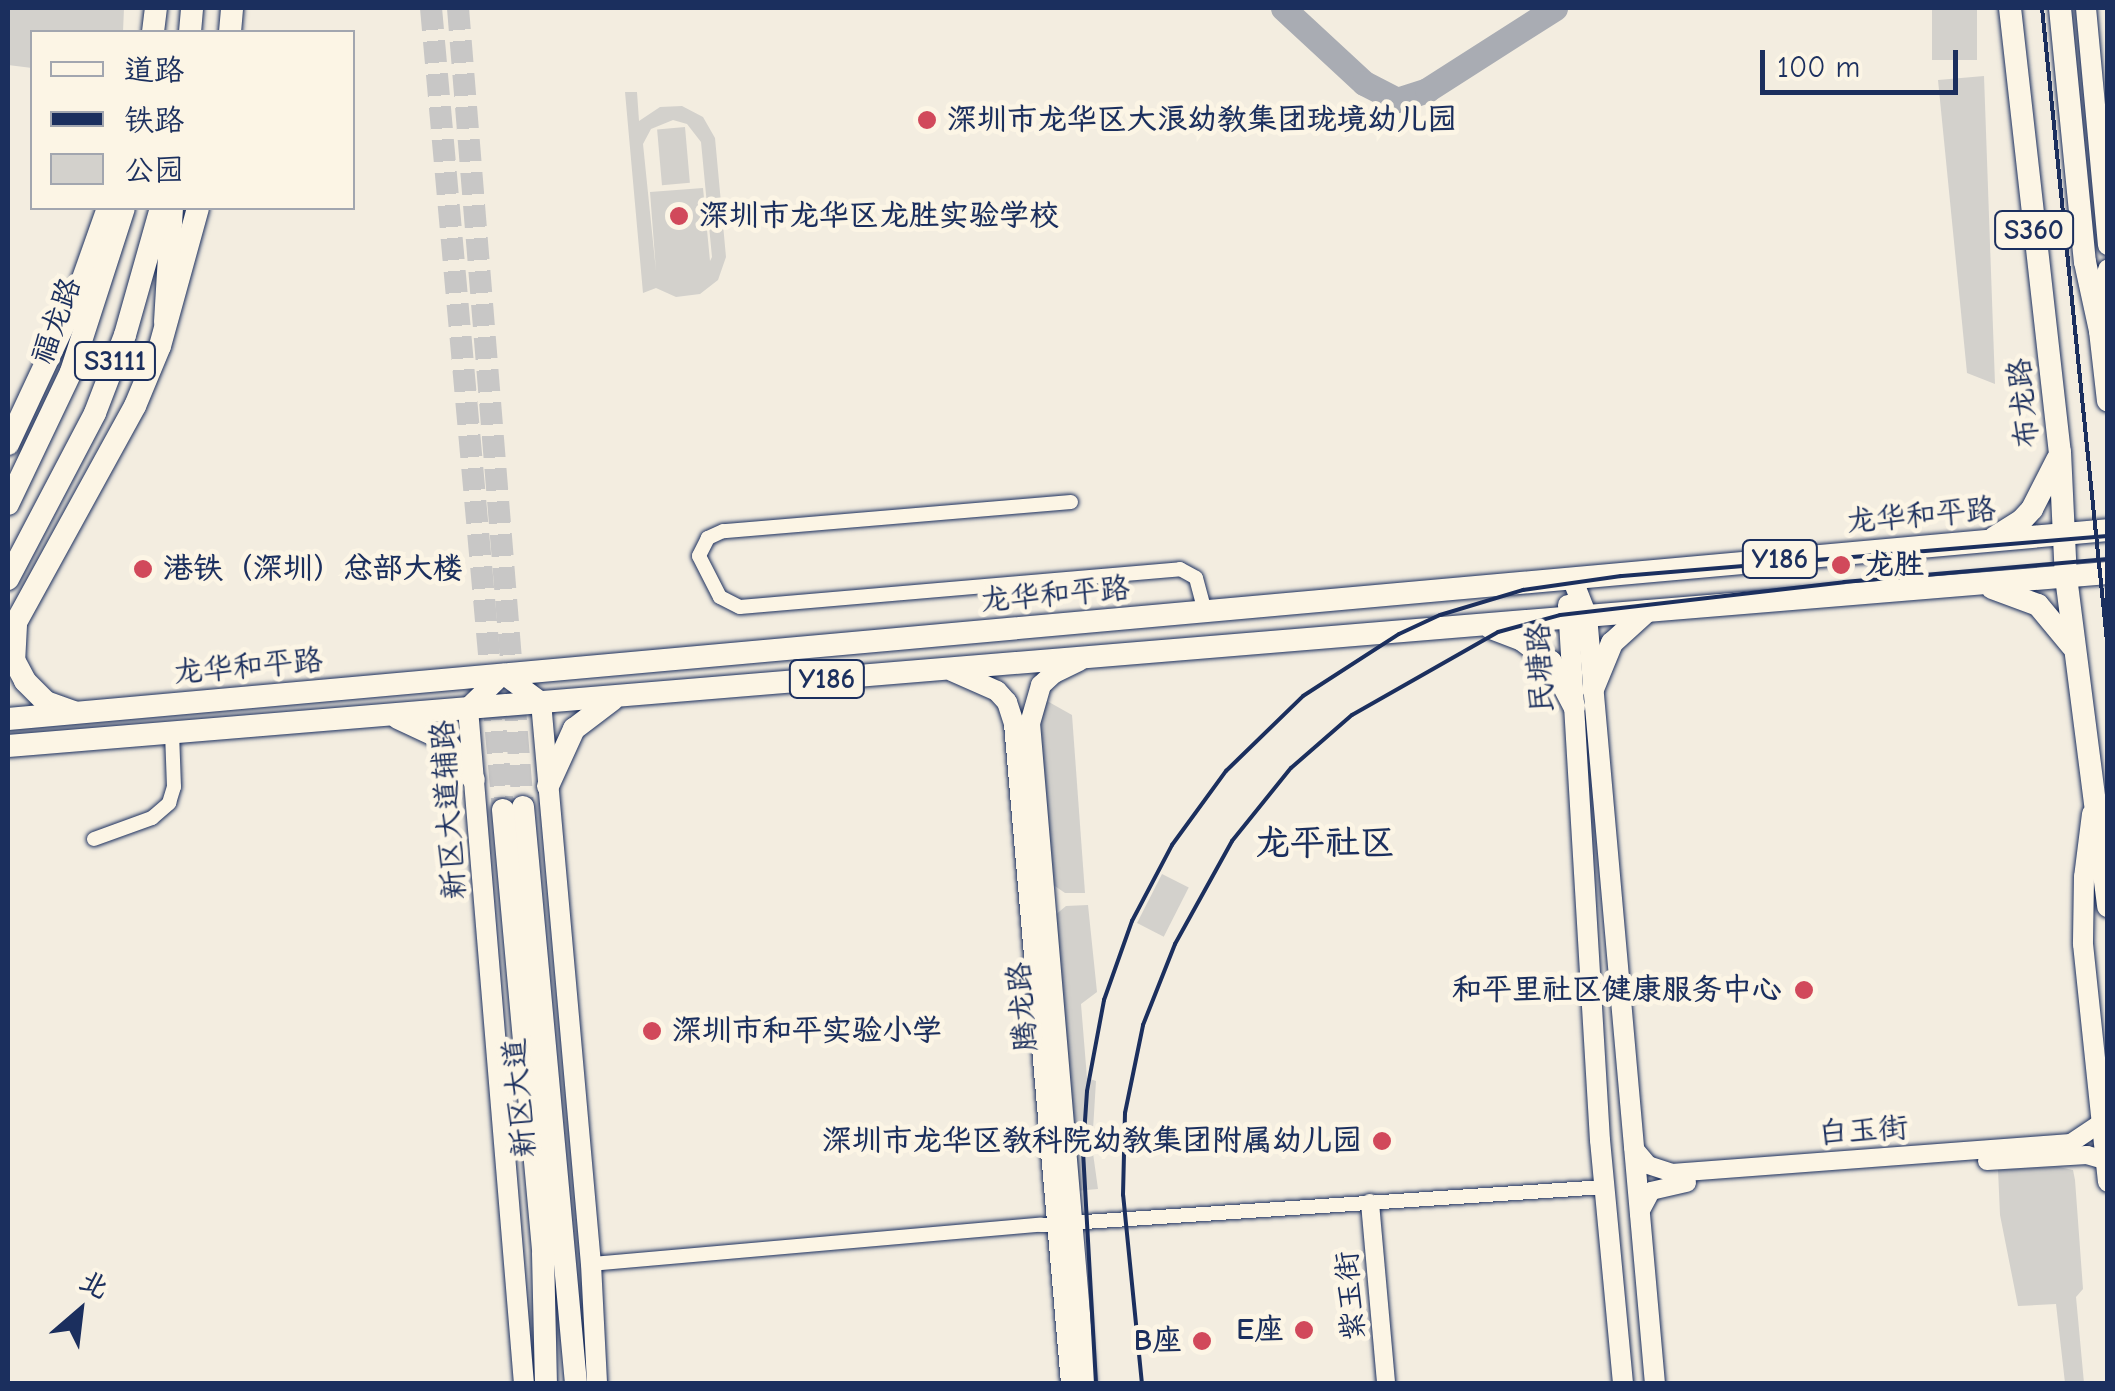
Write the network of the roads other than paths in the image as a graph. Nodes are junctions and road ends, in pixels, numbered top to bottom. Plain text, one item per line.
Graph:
1 (2010, 8) edge
2 (2060, 8) edge
3 (2086, 8) edge
4 (107, 210) edge
5 (123, 210) edge
6 (160, 210) edge
7 (172, 210) edge
8 (197, 210) edge
9 (2108, 245) edge
10 (2108, 269) edge
11 (165, 322) junction
12 (2100, 331) junction
13 (2108, 401) edge
14 (8, 444) edge
15 (2060, 452) junction
16 (12, 495) edge
17 (1071, 502) dead end
18 (2108, 530) edge
19 (2065, 533) junction
20 (1988, 540) junction
21 (2108, 573) edge
22 (2066, 577) junction
23 (8, 578) edge
24 (1572, 578) junction
25 (1974, 584) junction
26 (1205, 611) junction
27 (1647, 611) junction
28 (1576, 617) junction
29 (1478, 625) junction
30 (12, 628) edge
31 (2076, 654) junction
32 (1092, 657) junction
33 (945, 669) junction
34 (503, 674) junction
35 (1592, 689) junction
36 (626, 695) junction
37 (541, 702) junction
38 (1574, 706) junction
39 (468, 708) junction
40 (76, 713) junction
41 (385, 715) junction
42 (8, 719) edge
43 (172, 733) junction
44 (43, 743) junction
45 (8, 746) edge
46 (8, 754) edge
47 (474, 780) junction
48 (548, 786) junction
49 (2096, 792) junction
50 (94, 839) dead end
51 (2108, 906) edge
52 (2101, 1123) junction
53 (1633, 1147) junction
54 (2104, 1160) junction
55 (2108, 1182) edge
56 (1604, 1187) junction
57 (1370, 1203) junction
58 (1639, 1214) junction
59 (1063, 1223) junction
60 (591, 1264) junction
61 (524, 1384) edge
62 (546, 1384) edge
63 (576, 1384) edge
64 (597, 1384) edge
65 (1071, 1384) edge
66 (1086, 1384) edge
67 (1386, 1384) edge
68 (1623, 1384) edge
69 (1655, 1384) edge

1 - 15 main road, 布龙路 / S360
2 - 12 main road, S360
3 - 9 main road
4 - 14 main road
5 - 16 main road, 福龙路 / S3111
6 - 23 main road, S3111
7 - 11 main road
8 - 11 main road
10 - 12 main road
11 - 30 main road
12 - 13 main road, S360
15 - 19 main road, 布龙路 / S360
15 - 20 main road
17 - 26 street
18 - 19 main road, 龙华和平路 / Y186
19 - 20 main road, 龙华和平路 / Y186
19 - 22 main road, 布龙路 / S360
20 - 24 main road, 龙华和平路 / Y186
21 - 22 main road, 龙华和平路 / Y186
22 - 25 main road, 龙华和平路 / Y186
22 - 31 main road, 布龙路 / S360
24 - 26 main road, 龙华和平路 / Y186
24 - 28 main road, 民塘路
25 - 27 main road, 龙华和平路 / Y186
25 - 31 main road
26 - 34 main road, 龙华和平路 / Y186
27 - 28 main road, 龙华和平路 / Y186
27 - 35 main road
28 - 29 main road, 龙华和平路 / Y186
28 - 35 main road, 民塘路
28 - 38 main road, 民塘路
29 - 32 main road, 龙华和平路 / Y186
29 - 38 main road
30 - 40 main road
31 - 49 main road, 布龙路 / S360
32 - 33 main road, 龙华和平路 / Y186
32 - 59 main road, 腾龙路
33 - 36 main road, 龙华和平路 / Y186
33 - 59 main road, 腾龙路
34 - 37 main road
34 - 39 main road, 新区大道辅路
34 - 40 main road, 龙华和平路 / Y186
35 - 53 main road, 民塘路
36 - 37 main road, 龙华和平路 / Y186
36 - 48 main road
37 - 39 main road, 龙华和平路 / Y186
37 - 48 main road
38 - 56 main road, 民塘路
39 - 41 main road, 龙华和平路 / Y186
39 - 47 main road, 新区大道辅路
40 - 42 main road, 龙华和平路 / Y186
41 - 43 main road, 龙华和平路 / Y186
41 - 47 main road
43 - 44 main road, 龙华和平路 / Y186
43 - 50 street
44 - 45 main road, 龙华和平路 / Y186
44 - 46 main road
47 - 61 main road, 新区大道辅路
48 - 60 main road
49 - 51 main road, 布龙路 / S360
49 - 52 main road, 布龙路
52 - 53 street, 白玉街
52 - 54 main road, 布龙路
53 - 58 main road, 民塘路
54 - 55 main road, 布龙路
54 - 58 street, 白玉街
56 - 57 street
56 - 68 main road, 民塘路
57 - 59 street
57 - 67 street, 紫玉街
58 - 69 main road, 民塘路
59 - 60 street
59 - 65 main road, 腾龙路
59 - 66 main road, 腾龙路
60 - 64 main road
62 - 63 main road, 新区大道

